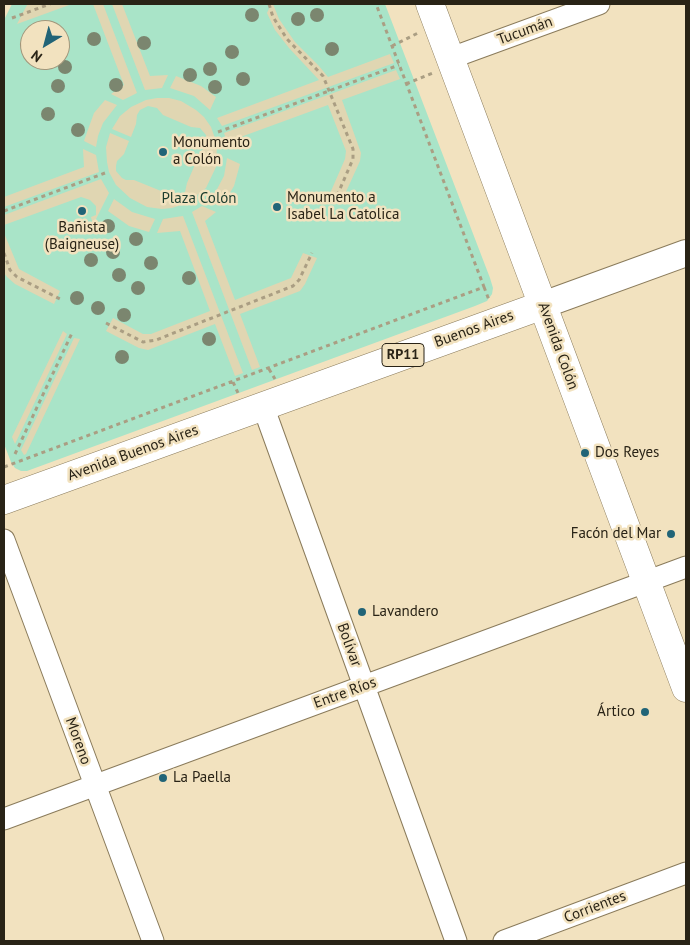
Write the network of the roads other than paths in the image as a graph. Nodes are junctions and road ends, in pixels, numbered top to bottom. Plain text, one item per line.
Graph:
1 (599, 4) edge
2 (434, 14) edge
3 (452, 61) junction
4 (686, 253) edge
5 (543, 304) junction
6 (263, 406) junction
7 (4, 500) edge
8 (4, 540) edge
9 (686, 567) edge
10 (646, 582) junction
11 (364, 686) junction
12 (686, 688) edge
13 (95, 785) junction
14 (4, 819) edge
15 (686, 873) edge
16 (153, 941) edge
17 (456, 941) edge
18 (504, 941) edge

1 - 3 street, Tucumán
2 - 3 main road, Avenida Colón
3 - 5 main road, Avenida Colón
4 - 5 street, Buenos Aires
5 - 6 main road, Buenos Aires / RP11
5 - 10 main road, Avenida Colón
6 - 7 main road, Avenida Buenos Aires / RP11
6 - 11 street, Bolívar
8 - 13 street, Moreno
9 - 10 street, Entre Ríos
10 - 11 street, Entre Ríos
10 - 12 main road, Avenida Colón
11 - 13 street, Entre Ríos
11 - 17 street, Bolívar
13 - 14 street, Entre Ríos
13 - 16 street, Moreno
15 - 18 street, Corrientes

